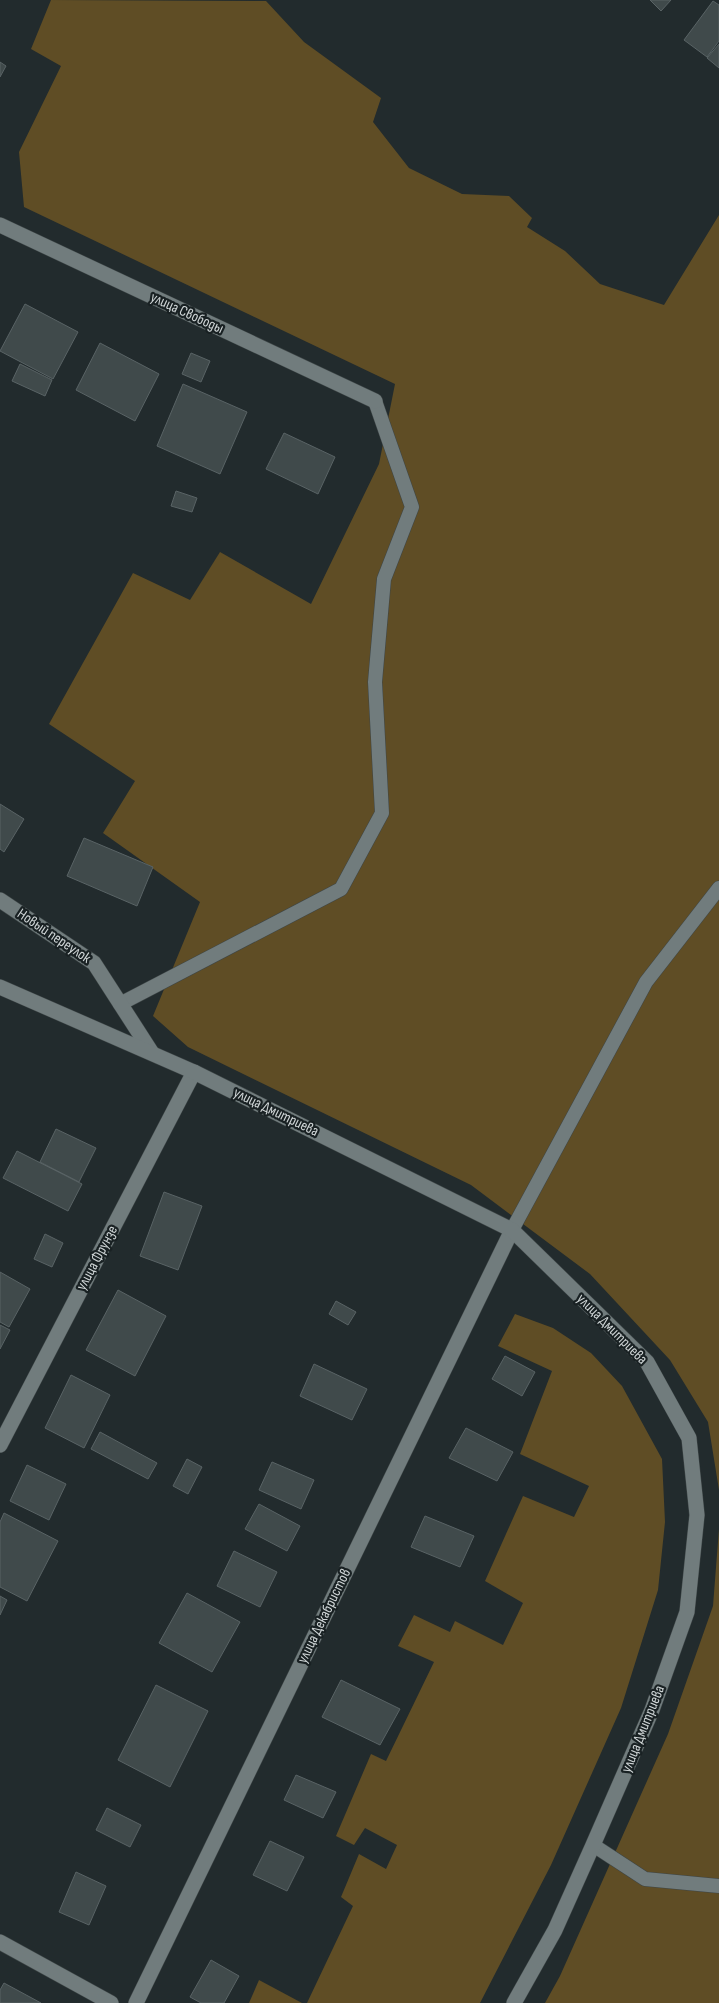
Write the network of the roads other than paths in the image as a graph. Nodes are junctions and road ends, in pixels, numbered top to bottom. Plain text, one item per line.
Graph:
1 (0, 225) edge
2 (375, 400) joint
3 (719, 888) edge
4 (0, 900) edge
5 (0, 987) edge
6 (120, 1004) junction
7 (152, 1053) junction
8 (194, 1072) junction
9 (512, 1230) junction
10 (0, 1445) edge
11 (593, 1845) junction
12 (719, 1886) edge
13 (0, 1942) edge
14 (111, 2003) edge
15 (136, 2003) edge
16 (514, 2003) edge

1 - 2 street, улица Свободы
2 - 6 lane
3 - 9 lane
4 - 6 street, Новый переулок
5 - 7 street, улица Дмитриева
6 - 7 street, Новый переулок
7 - 8 street, улица Дмитриева
8 - 9 street, улица Дмитриева
8 - 10 street, улица Фрунзе
9 - 11 street, улица Дмитриева
9 - 15 street, улица Декабристов
11 - 12 lane
11 - 16 street, улица Дмитриева
13 - 14 street

